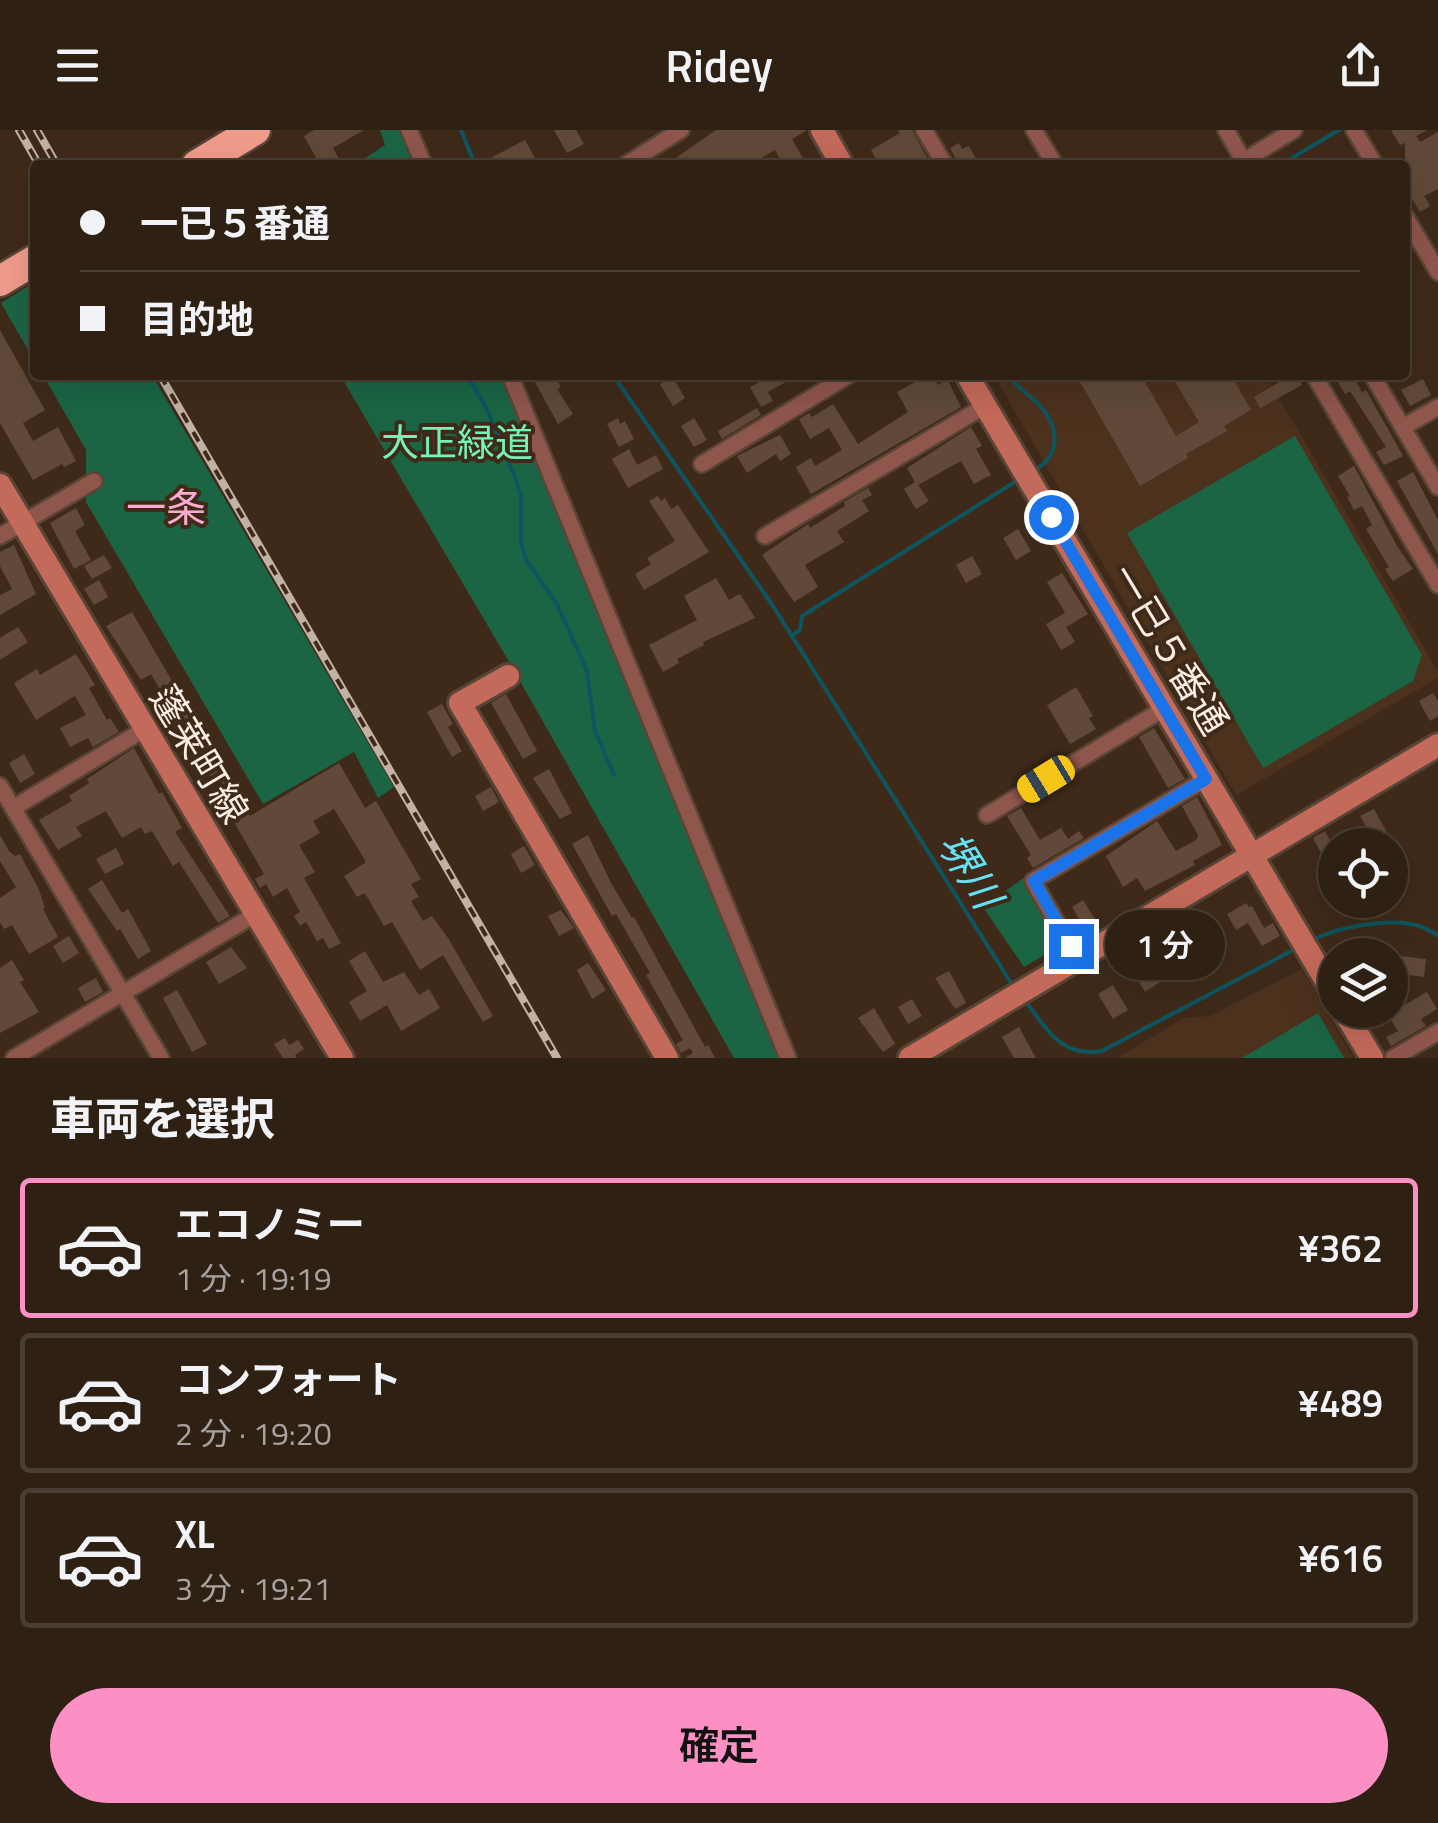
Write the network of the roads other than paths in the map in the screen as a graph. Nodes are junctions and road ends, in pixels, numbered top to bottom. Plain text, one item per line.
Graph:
1 (255, 130) edge
2 (410, 130) edge
3 (682, 130) edge
4 (822, 130) edge
5 (924, 130) edge
6 (1034, 130) edge
7 (1226, 130) edge
8 (1294, 130) edge
9 (1354, 130) edge
10 (205, 160) edge
11 (422, 160) edge
12 (632, 160) edge
13 (839, 160) edge
14 (941, 160) edge
15 (1052, 160) edge
16 (1240, 160) edge
17 (1248, 160) edge
18 (1372, 160) edge
19 (1410, 224) edge
20 (30, 263) edge
21 (1438, 272) edge
22 (0, 280) edge
23 (512, 380) edge
24 (841, 380) edge
25 (970, 380) edge
26 (1317, 380) edge
27 (1375, 380) edge
28 (985, 406) junction
29 (1438, 407) edge
30 (1403, 427) junction
31 (702, 464) dead end
32 (94, 481) dead end
33 (0, 485) edge
34 (1438, 488) edge
35 (22, 524) junction
36 (0, 536) edge
37 (765, 536) dead end
38 (1438, 585) edge
39 (508, 676) dead end
40 (1164, 708) junction
41 (145, 729) junction
42 (1438, 745) edge
43 (1206, 779) junction
44 (0, 786) edge
45 (13, 808) junction
46 (986, 815) dead end
47 (1250, 856) junction
48 (254, 915) junction
49 (1077, 958) junction
50 (1318, 968) edge
51 (123, 994) junction
52 (1354, 1028) edge
53 (1438, 1032) edge
54 (14, 1058) edge
55 (161, 1058) edge
56 (342, 1058) edge
57 (667, 1058) edge
58 (788, 1058) edge
59 (910, 1058) edge
60 (1372, 1058) edge
61 (1393, 1058) edge

1 - 10 highway
2 - 11 street
3 - 12 street
4 - 13 street
5 - 14 street
6 - 15 street
7 - 16 street
8 - 17 street
9 - 18 street
19 - 21 street
20 - 22 highway
23 - 58 street
24 - 31 street
25 - 28 street, 一已５番通
26 - 38 street
27 - 30 street
28 - 37 street
28 - 40 street, 一已５番通
29 - 30 street
30 - 34 street
32 - 35 street
33 - 35 street, 蓬莱町線
35 - 36 street
35 - 41 street, 蓬莱町線
39 - 57 street
40 - 43 street, 一已５番通
40 - 46 street
41 - 45 street
41 - 48 street, 蓬莱町線
42 - 47 street
43 - 47 street, 一已５番通
43 - 49 street
44 - 45 street
45 - 51 street
47 - 49 street
47 - 50 street, 一已５番通
48 - 51 street
48 - 56 street, 蓬莱町線
49 - 59 street
51 - 54 street
51 - 55 street
52 - 60 street
53 - 61 street

